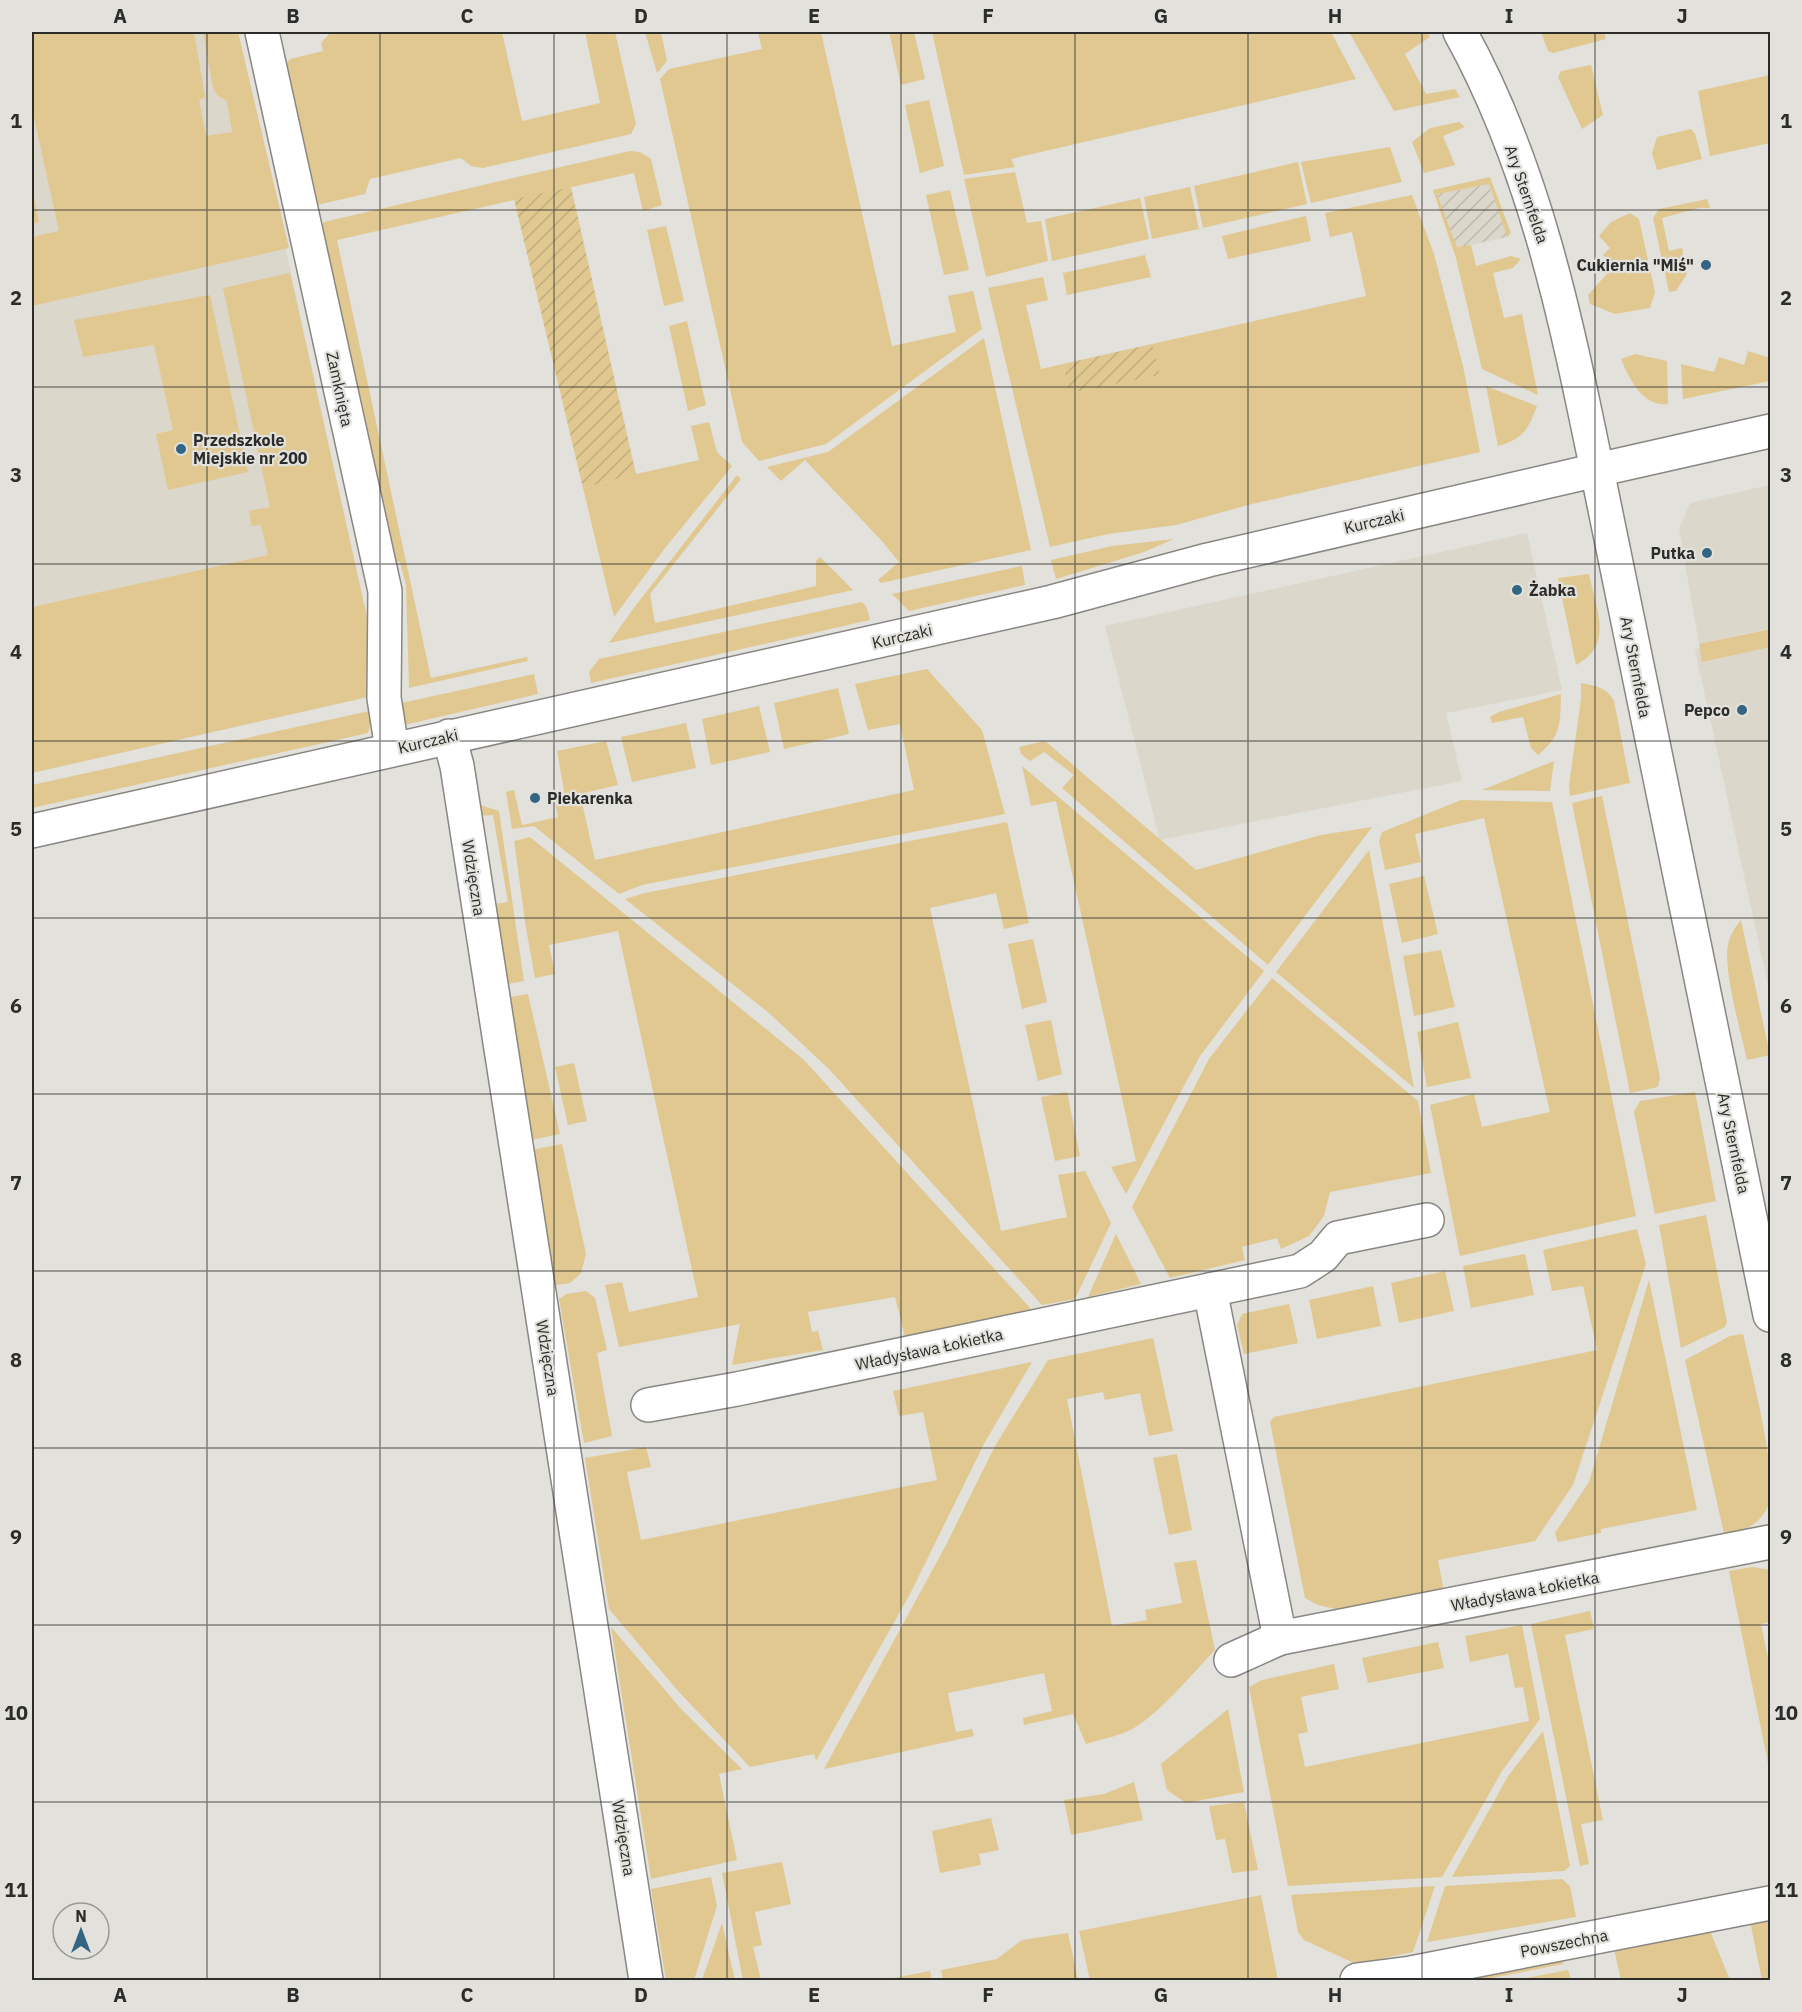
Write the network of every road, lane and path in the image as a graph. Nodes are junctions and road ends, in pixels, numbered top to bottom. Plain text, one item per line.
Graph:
1 (262, 32) edge
2 (1460, 32) edge
3 (1770, 431) edge
4 (1597, 470) junction
5 (449, 736) junction
6 (392, 749) junction
7 (32, 831) edge
8 (1427, 1221) dead end
9 (1210, 1290) junction
10 (1770, 1315) edge
11 (648, 1405) dead end
12 (1770, 1542) edge
13 (1280, 1638) junction
14 (1231, 1660) dead end
15 (1770, 1903) edge
16 (1412, 1977) edge
17 (646, 1980) edge
18 (1357, 1980) edge

1 - 6 street, Zamknięta
2 - 4 street, Ary Sternfelda
3 - 4 street, Kurczaki
4 - 5 street, Kurczaki
4 - 10 street, Ary Sternfelda
5 - 6 street, Kurczaki
5 - 17 street, Wdzięczna
6 - 7 street, Kurczaki
8 - 9 street, Władysława Łokietka
9 - 11 street, Władysława Łokietka
9 - 13 street
12 - 13 street, Władysława Łokietka
13 - 14 street, Władysława Łokietka
15 - 16 street, Powszechna
16 - 18 street, Powszechna

